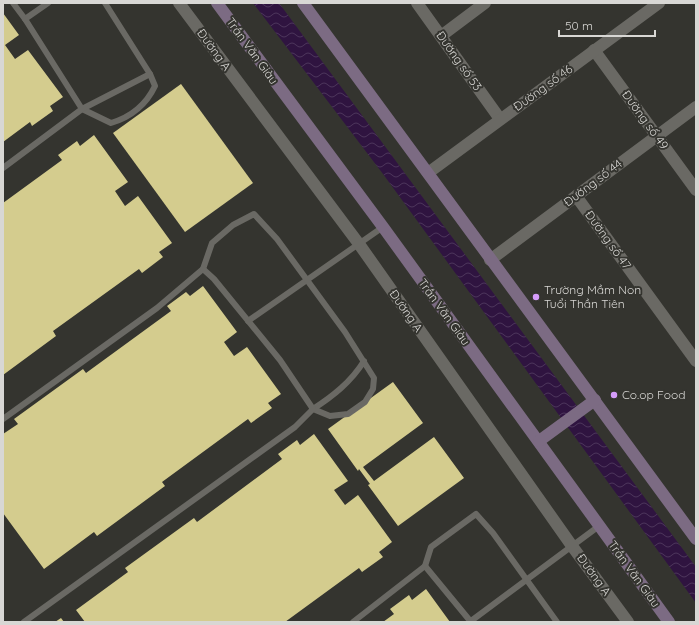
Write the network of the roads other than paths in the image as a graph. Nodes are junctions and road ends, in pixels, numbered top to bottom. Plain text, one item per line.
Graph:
1 (13, 3) edge
2 (48, 3) edge
3 (105, 3) edge
4 (179, 3) edge
5 (217, 3) edge
6 (303, 3) edge
7 (417, 3) edge
8 (485, 3) edge
9 (659, 3) edge
10 (25, 19) junction
11 (441, 36) junction
12 (594, 50) junction
13 (150, 74) junction
14 (696, 107) edge
15 (82, 109) junction
16 (500, 119) junction
17 (657, 136) junction
18 (3, 168) edge
19 (428, 173) junction
20 (696, 190) edge
21 (576, 196) junction
22 (383, 227) junction
23 (359, 244) junction
24 (490, 260) junction
25 (203, 269) junction
26 (307, 281) junction
27 (248, 321) junction
28 (364, 361) junction
29 (696, 361) edge
30 (595, 400) junction
31 (313, 409) junction
32 (3, 419) edge
33 (544, 437) junction
34 (599, 526) junction
35 (696, 539) edge
36 (572, 546) junction
37 (425, 566) junction
38 (526, 580) junction
39 (471, 621) edge
40 (24, 622) edge
41 (353, 622) edge
42 (557, 622) edge
43 (628, 622) edge
44 (669, 622) edge

1 - 10 lane
2 - 10 lane
3 - 13 lane
4 - 23 street, Đường A
5 - 22 main road, Trần Văn Giàu
6 - 19 main road
7 - 11 street, Đường số 53
8 - 11 street
9 - 12 street, Đường số 46
10 - 15 lane
11 - 16 street, Đường số 53
12 - 16 street, Đường số 46
12 - 17 street, Đường số 49
13 - 15 lane
13 - 15 lane
14 - 17 street, Đường số 44
15 - 18 lane
16 - 19 street, Đường số 46
17 - 20 street, Đường số 49
17 - 21 street, Đường số 44
19 - 24 main road
21 - 24 street, Đường số 44
21 - 29 street, Đường số 47
22 - 23 lane
22 - 33 main road, Trần Văn Giàu
23 - 26 lane
23 - 36 street, Đường A
24 - 30 main road
25 - 26 lane
25 - 27 lane
25 - 32 lane
26 - 27 lane
26 - 28 lane
27 - 31 lane
28 - 31 lane
28 - 31 lane
30 - 33 main road
30 - 35 main road
31 - 40 lane
33 - 34 main road, Trần Văn Giàu
34 - 36 lane
34 - 44 main road, Trần Văn Giàu
36 - 38 lane
36 - 43 street, Đường A
37 - 38 lane
37 - 39 lane
37 - 41 lane
38 - 39 lane
38 - 42 lane

